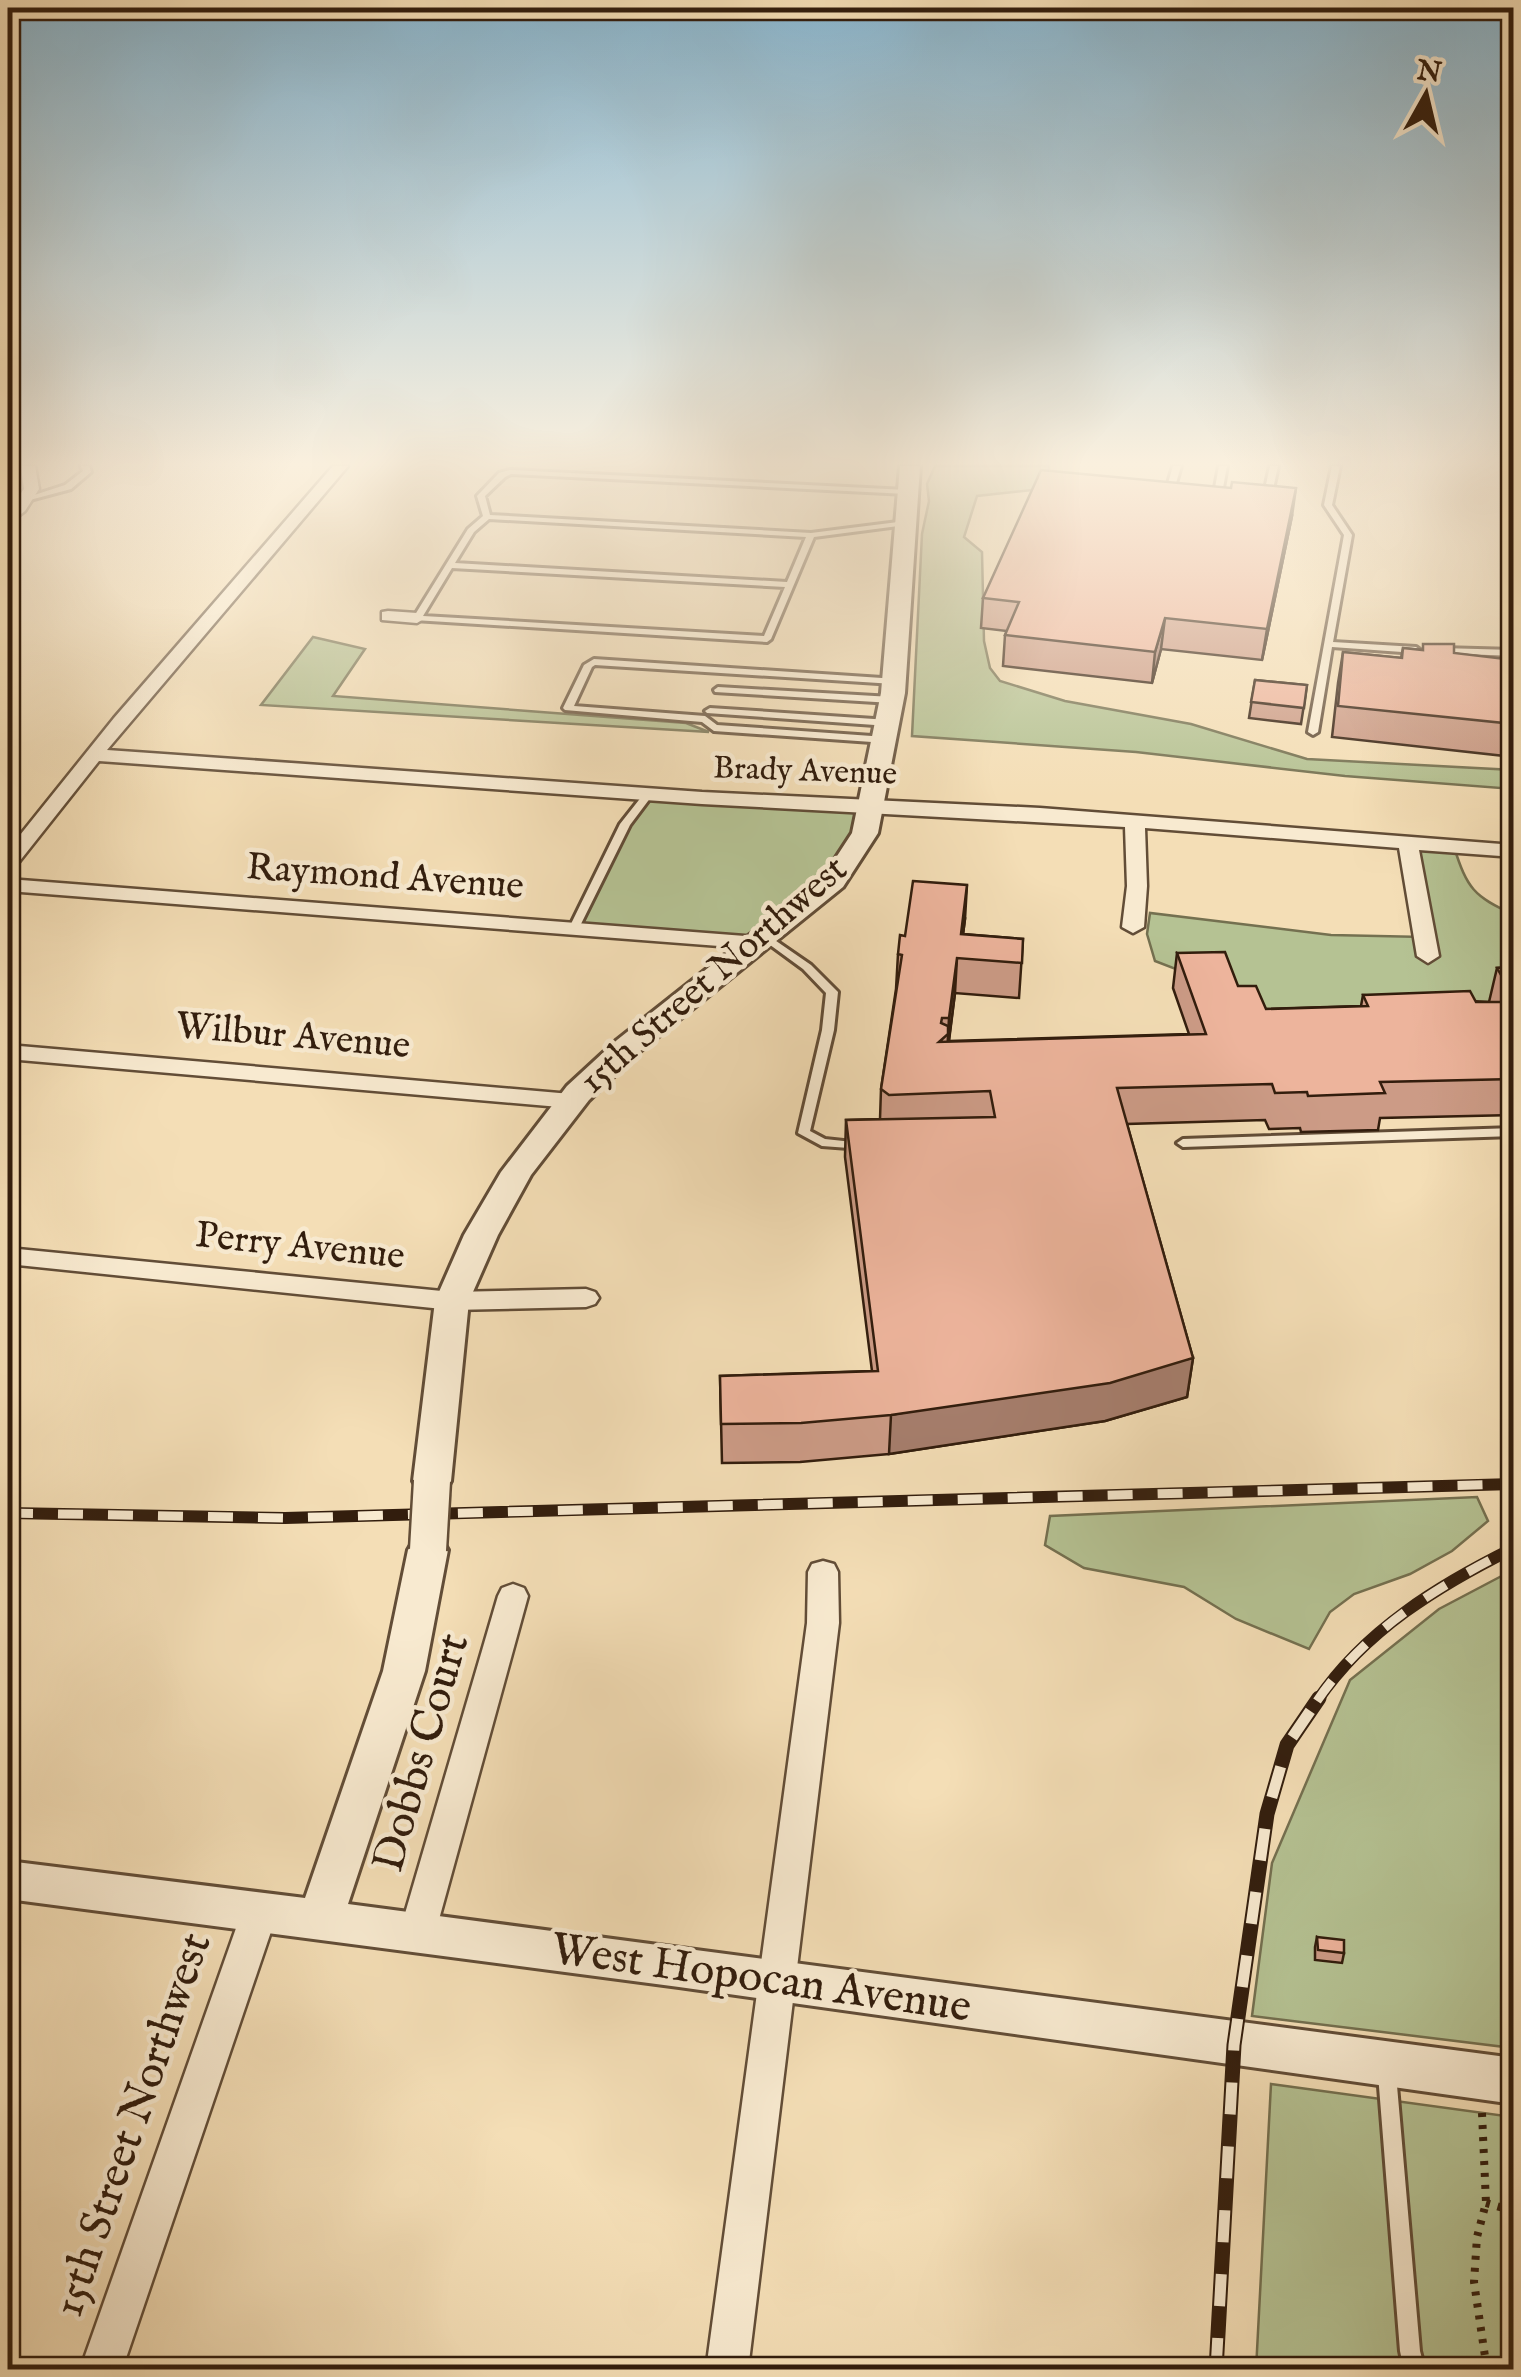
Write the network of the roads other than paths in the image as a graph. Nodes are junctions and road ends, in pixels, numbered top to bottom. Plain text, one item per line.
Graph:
1 (245, 577) edge
2 (445, 577) edge
3 (647, 577) edge
4 (794, 577) edge
5 (901, 577) edge
6 (1341, 577) edge
7 (791, 585) junction
8 (388, 616) dead end
9 (417, 618) junction
10 (1329, 644) junction
11 (1514, 653) edge
12 (725, 670) junction
13 (718, 690) junction
14 (890, 711) junction
15 (708, 715) junction
16 (1312, 732) dead end
17 (93, 755) junction
18 (649, 793) junction
19 (873, 807) junction
20 (1134, 823) junction
21 (1408, 844) junction
22 (1514, 851) edge
23 (8, 863) edge
24 (8, 885) edge
25 (1133, 927) dead end
26 (574, 928) junction
27 (762, 940) junction
28 (1428, 956) dead end
29 (8, 1052) edge
30 (571, 1101) junction
31 (1514, 1132) edge
32 (1183, 1143) dead end
33 (878, 1146) edge
34 (8, 1256) edge
35 (586, 1298) dead end
36 (452, 1301) junction
37 (823, 1572) dead end
38 (513, 1596) dead end
39 (8, 1880) edge
40 (259, 1914) junction
41 (320, 1920) junction
42 (417, 1934) junction
43 (780, 1980) junction
44 (1386, 2065) junction
45 (1498, 2097) edge
46 (101, 2370) edge
47 (727, 2370) edge
48 (1415, 2370) edge

1 - 17 street
2 - 9 lane
3 - 7 lane
4 - 7 lane
5 - 14 street, 15th Street Northwest
6 - 10 lane
7 - 9 lane
8 - 9 street
10 - 11 lane
10 - 16 lane
12 - 13 lane
12 - 14 lane
12 - 15 lane
13 - 14 lane
13 - 15 lane
14 - 15 lane
14 - 15 lane
14 - 19 street, 15th Street Northwest
17 - 18 street, Brady Avenue
17 - 23 street
18 - 19 street, Brady Avenue
18 - 26 lane
19 - 20 street, Brady Avenue
19 - 27 street, 15th Street Northwest
20 - 21 street, Brady Avenue
20 - 25 street
21 - 22 street, Brady Avenue
21 - 28 street
24 - 26 street, Raymond Avenue
26 - 27 street, Raymond Avenue
27 - 30 street, 15th Street Northwest
27 - 33 lane
29 - 30 street, Wilbur Avenue
30 - 36 street, 15th Street Northwest
31 - 32 lane
34 - 36 street, Perry Avenue
35 - 36 street, Perry Avenue
36 - 41 street, 15th Street Northwest, bridge
37 - 43 street
38 - 42 street, Dobbs Court
39 - 40 street, West Hopocan Avenue
40 - 41 street, West Hopocan Avenue
40 - 46 street, 15th Street Northwest
41 - 42 street, West Hopocan Avenue
42 - 43 street, West Hopocan Avenue
43 - 44 street, West Hopocan Avenue
43 - 47 street
44 - 45 street, West Hopocan Avenue
44 - 48 lane

